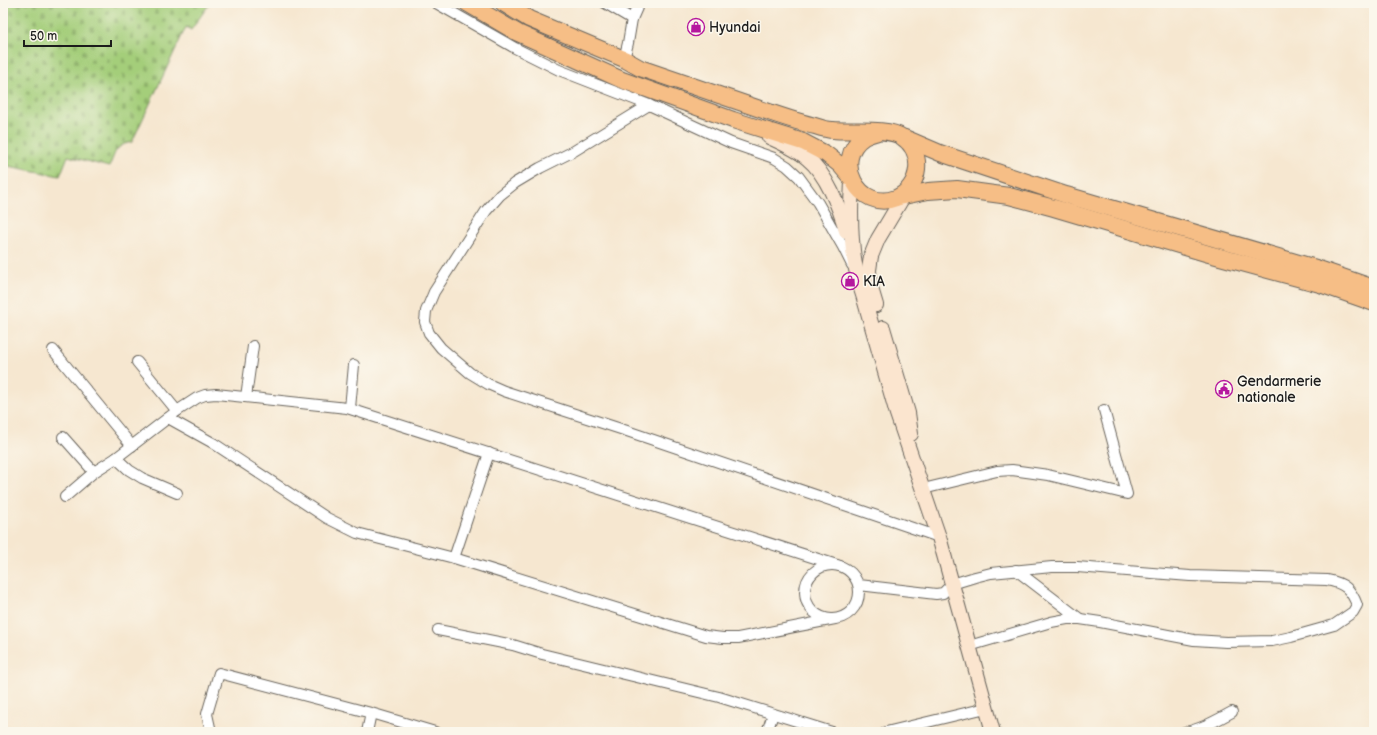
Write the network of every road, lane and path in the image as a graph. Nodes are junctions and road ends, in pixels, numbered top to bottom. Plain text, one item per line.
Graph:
1 (436, 3) edge
2 (467, 3) edge
3 (503, 3) edge
4 (605, 3) edge
5 (639, 3) edge
6 (632, 19) junction
7 (624, 59) junction
8 (649, 105) junction
9 (733, 120) junction
10 (878, 132) junction
11 (901, 136) junction
12 (852, 180) junction
13 (901, 196) junction
14 (857, 278) junction
15 (1374, 288) edge
16 (1374, 303) edge
17 (253, 346) dead end
18 (53, 350) dead end
19 (136, 362) dead end
20 (354, 366) dead end
21 (246, 397) junction
22 (350, 408) junction
23 (1104, 410) dead end
24 (177, 411) junction
25 (168, 418) junction
26 (63, 437) dead end
27 (132, 446) junction
28 (488, 453) junction
29 (116, 458) junction
30 (94, 472) junction
31 (921, 484) junction
32 (177, 493) dead end
33 (65, 497) dead end
34 (939, 537) junction
35 (454, 558) junction
36 (840, 566) junction
37 (1016, 570) junction
38 (952, 584) junction
39 (859, 586) junction
40 (835, 619) junction
41 (1080, 619) junction
42 (438, 630) dead end
43 (969, 646) junction
44 (986, 708) junction
45 (1232, 712) dead end
46 (371, 713) junction
47 (773, 714) junction
48 (211, 732) edge
49 (366, 732) edge
50 (435, 732) edge
51 (768, 732) edge
52 (832, 732) edge
53 (886, 732) edge
54 (992, 732) edge
55 (1185, 732) edge

1 - 8 street
2 - 9 highway
3 - 7 highway
4 - 6 street
5 - 6 street
6 - 7 street
7 - 10 highway
8 - 14 street
8 - 34 street
9 - 12 highway
9 - 14 main road
10 - 11 highway
10 - 12 highway
11 - 13 highway
11 - 15 highway
12 - 13 highway
12 - 14 main road
13 - 16 highway
13 - 31 main road
14 - 31 main road
17 - 21 street
18 - 27 street
19 - 24 street
20 - 22 street
21 - 22 street
21 - 24 street
22 - 28 street
23 - 31 street
24 - 25 street
25 - 27 street
25 - 35 street
26 - 30 street
27 - 29 street
28 - 35 street
28 - 36 street
29 - 30 street
29 - 32 street
30 - 33 street
31 - 34 main road
34 - 38 main road
35 - 40 street
36 - 39 street
36 - 40 street
37 - 38 street
37 - 41 street
37 - 41 street
38 - 39 street
38 - 43 main road
39 - 40 street
41 - 43 street
42 - 47 street
43 - 44 main road
44 - 53 street
44 - 54 main road
45 - 55 street
46 - 48 street
46 - 49 street
46 - 50 street
47 - 51 street
47 - 52 street

